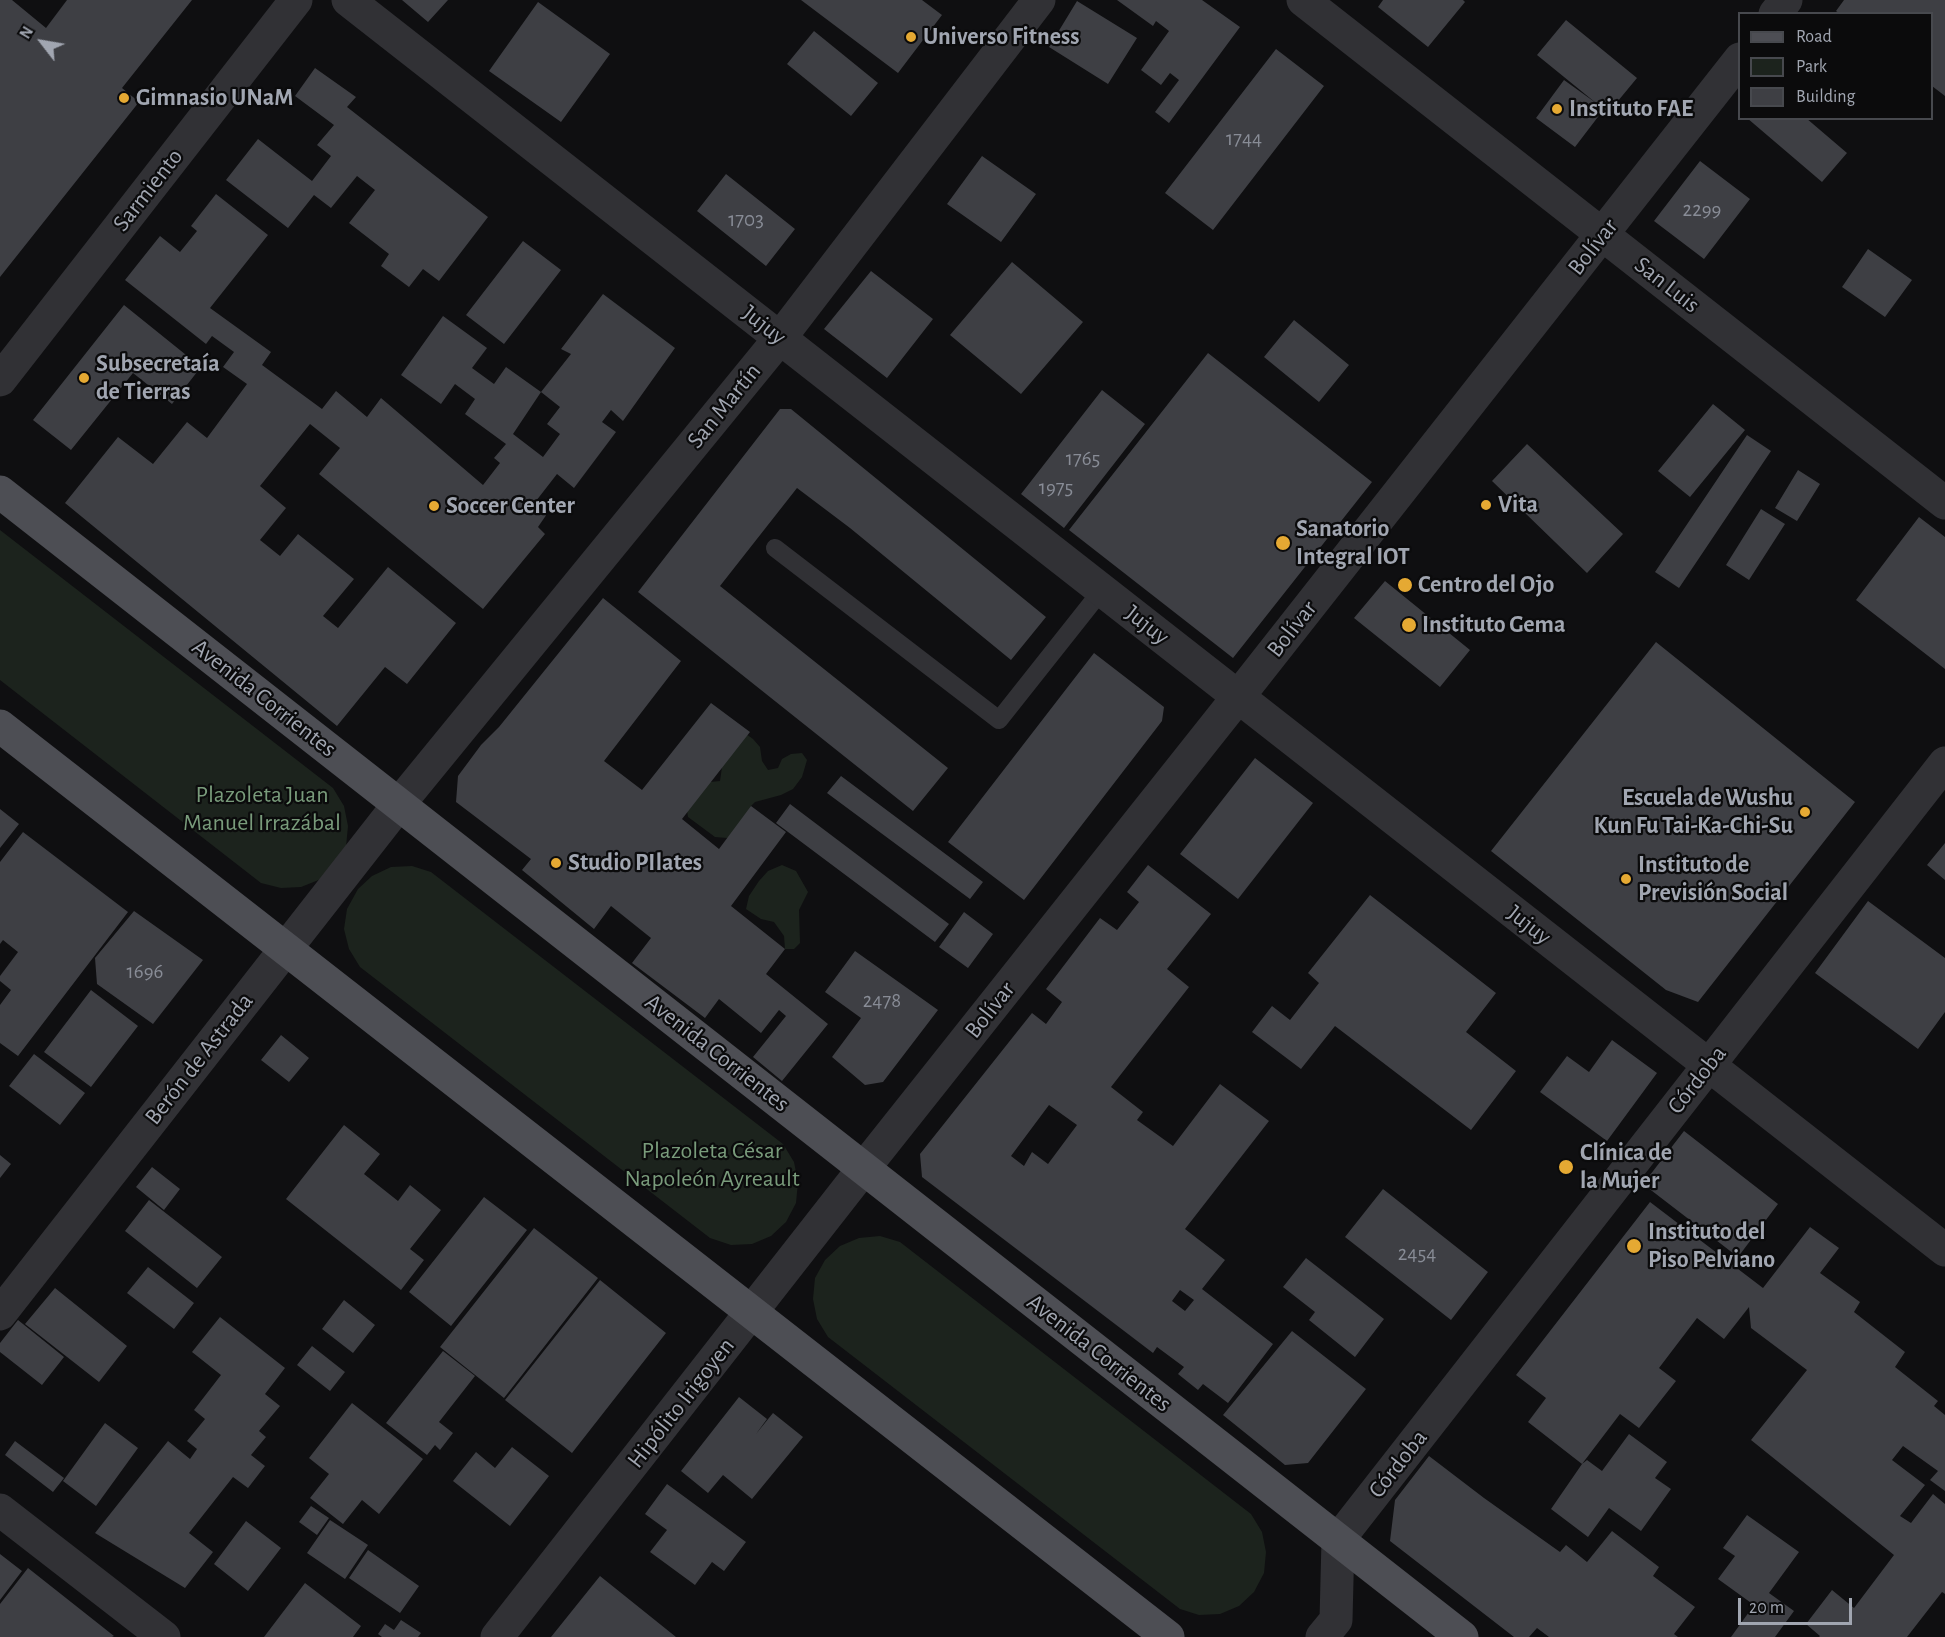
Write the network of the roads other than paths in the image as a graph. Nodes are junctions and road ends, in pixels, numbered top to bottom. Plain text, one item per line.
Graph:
1 (296, 0) edge
2 (348, 0) edge
3 (1039, 0) edge
4 (1303, 0) edge
5 (1786, 0) edge
6 (1777, 12) edge
7 (1738, 62) edge
8 (1602, 235) junction
9 (780, 338) junction
10 (0, 380) edge
11 (0, 492) edge
12 (1945, 503) edge
13 (775, 548) dead end
14 (1102, 590) junction
15 (1238, 697) junction
16 (0, 726) edge
17 (1945, 763) edge
18 (399, 804) junction
19 (286, 948) junction
20 (1709, 1065) junction
21 (864, 1168) junction
22 (1945, 1250) edge
23 (752, 1312) junction
24 (0, 1314) edge
25 (0, 1510) edge
26 (1338, 1540) junction
27 (164, 1637) edge
28 (497, 1637) edge
29 (1168, 1637) edge
30 (1322, 1637) edge
31 (1462, 1637) edge

1 - 10 street, Sarmiento
2 - 9 street, Jujuy
3 - 9 street, San Martín
4 - 8 street, San Luis
5 - 6 street
7 - 8 street, Bolívar
8 - 12 street, San Luis
8 - 15 street, Bolívar
9 - 14 street, Jujuy
9 - 18 street, San Martín
11 - 18 main road, Avenida Corrientes
13 - 14 lane
14 - 15 street, Jujuy
15 - 20 street, Jujuy
15 - 21 street, Bolívar
16 - 19 main road
17 - 20 street, Córdoba
18 - 19 street, Berón de Astrada
18 - 21 main road, Avenida Corrientes
19 - 23 main road
19 - 24 street, Berón de Astrada
20 - 22 street, Jujuy
20 - 26 street, Córdoba
21 - 23 street, Hipólito Irigoyen
21 - 26 main road, Avenida Corrientes
23 - 28 street, Hipólito Irigoyen
23 - 29 main road
25 - 27 street
26 - 30 street
26 - 31 main road, Avenida Corrientes

